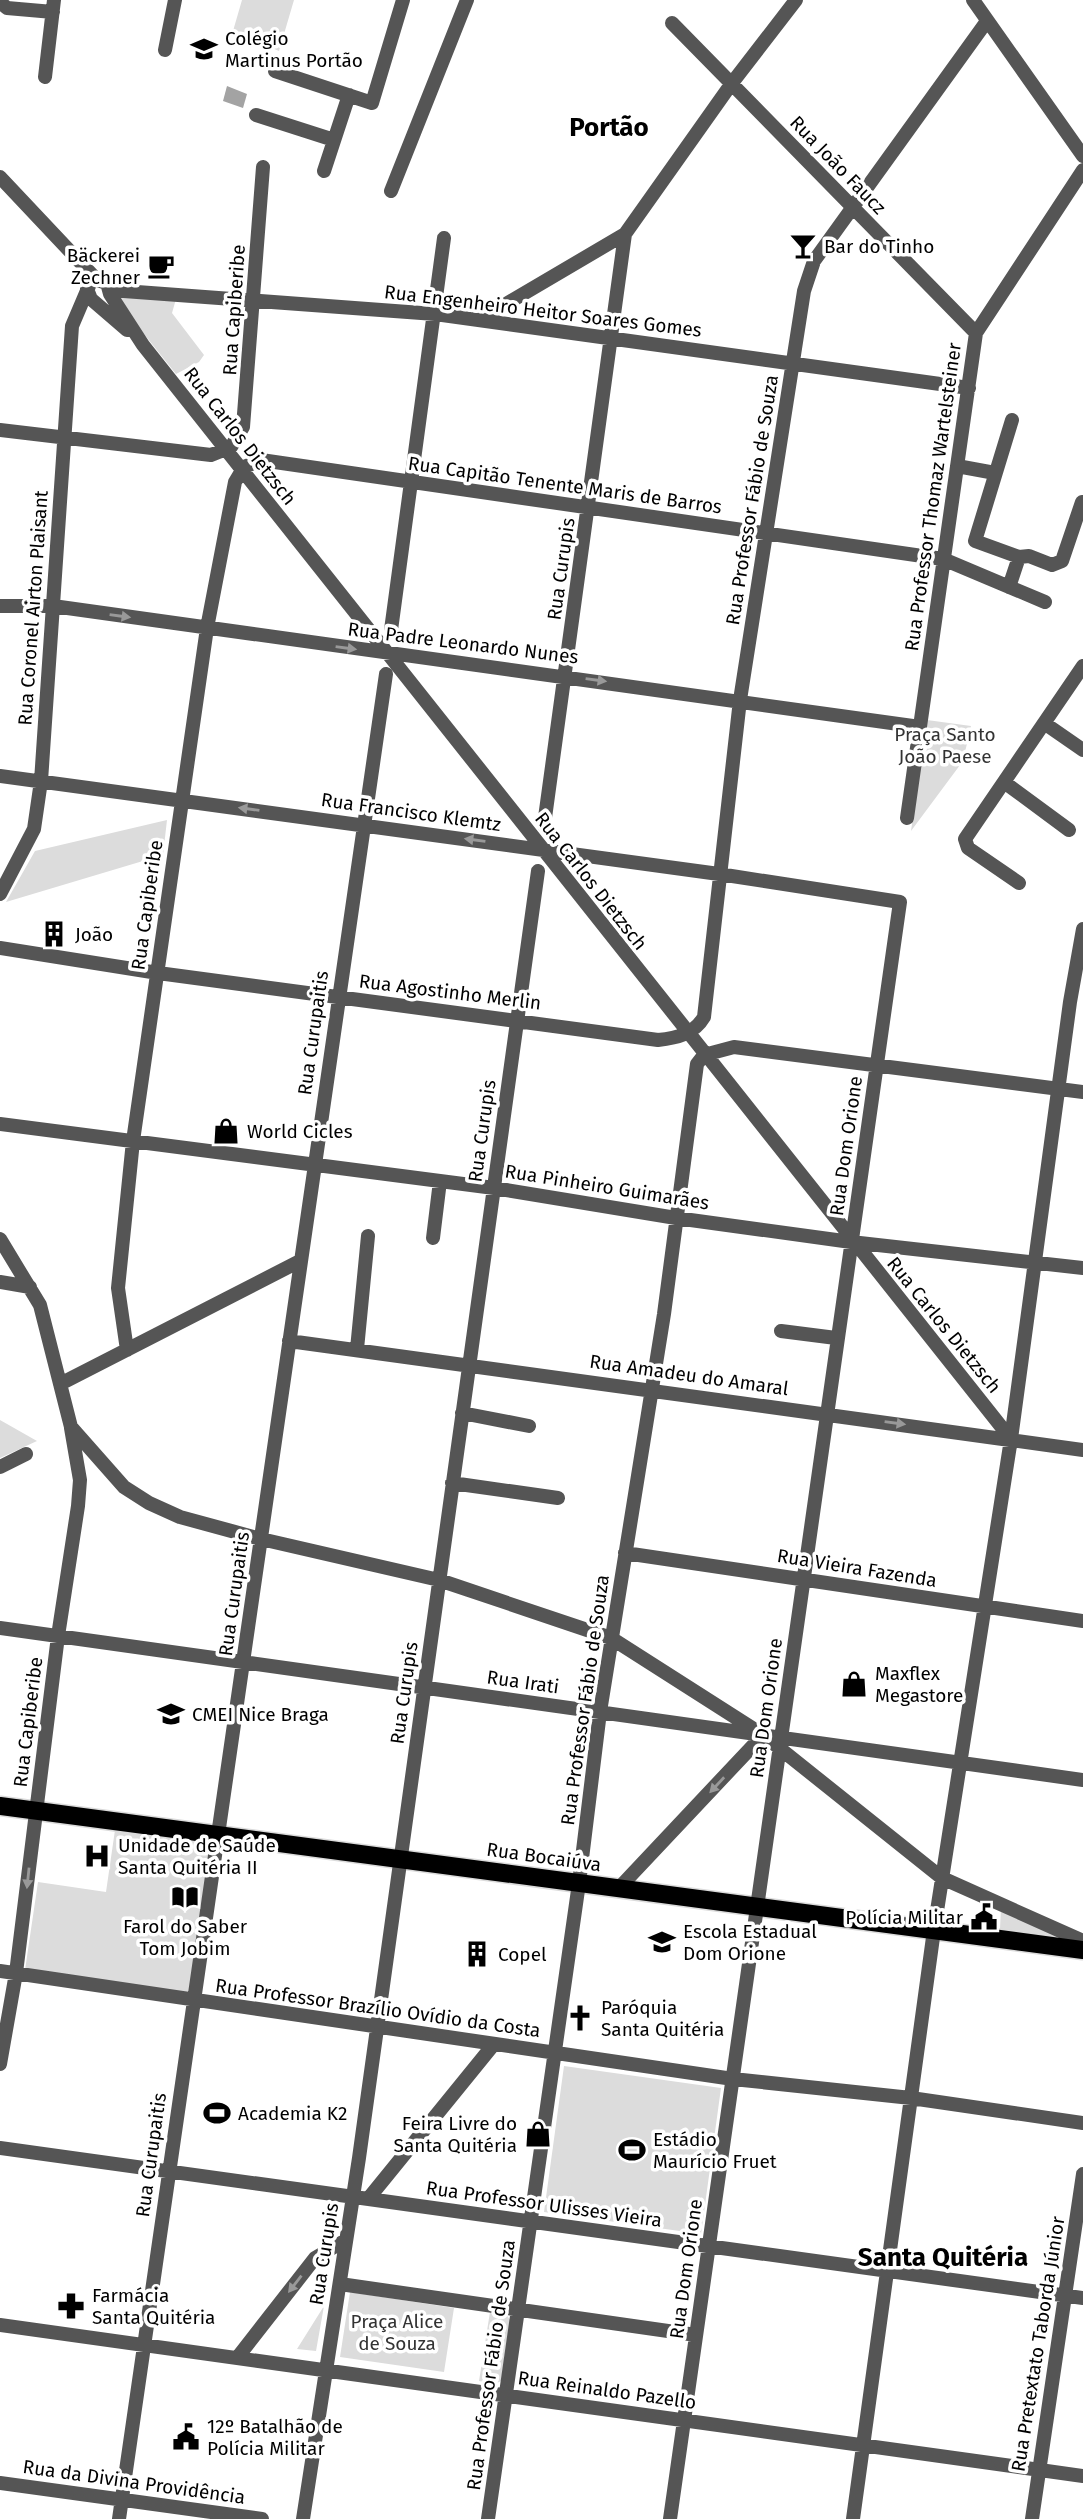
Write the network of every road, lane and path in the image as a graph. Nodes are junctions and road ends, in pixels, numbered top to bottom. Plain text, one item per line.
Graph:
1 (176, 0) edge
2 (403, 0) edge
3 (467, 0) edge
4 (796, 0) edge
5 (973, 0) edge
6 (0, 2) edge
7 (54, 6) edge
8 (987, 21) junction
9 (672, 23) dead end
10 (165, 50) dead end
11 (275, 71) dead end
12 (45, 77) dead end
13 (732, 83) junction
14 (349, 95) junction
15 (256, 115) dead end
16 (334, 140) junction
17 (1083, 156) edge
18 (263, 167) dead end
19 (1083, 170) edge
20 (324, 171) dead end
21 (0, 177) edge
22 (391, 191) dead end
23 (852, 208) junction
24 (625, 234) junction
25 (444, 238) dead end
26 (91, 285) junction
27 (144, 293) junction
28 (106, 295) junction
29 (254, 301) junction
30 (435, 314) junction
31 (76, 316) junction
32 (125, 318) junction
33 (479, 320) junction
34 (976, 333) junction
35 (610, 338) junction
36 (144, 345) junction
37 (793, 363) junction
38 (969, 388) junction
39 (1012, 420) dead end
40 (0, 430) edge
41 (64, 437) junction
42 (226, 450) junction
43 (957, 466) junction
44 (242, 469) junction
45 (995, 473) junction
46 (412, 482) junction
47 (1082, 502) edge
48 (589, 508) junction
49 (766, 533) junction
50 (1019, 557) junction
51 (943, 559) junction
52 (1009, 587) junction
53 (1045, 602) dead end
54 (0, 606) edge
55 (53, 606) junction
56 (207, 628) junction
57 (391, 630) dead end
58 (388, 654) junction
59 (1083, 666) edge
60 (386, 674) dead end
61 (564, 675) junction
62 (740, 700) junction
63 (1044, 723) junction
64 (920, 727) junction
65 (1083, 750) edge
66 (0, 776) edge
67 (41, 781) junction
68 (1004, 782) junction
69 (181, 799) junction
70 (907, 818) dead end
71 (363, 825) junction
72 (544, 825) dead end
73 (1069, 830) dead end
74 (542, 850) junction
75 (538, 871) dead end
76 (719, 874) junction
77 (1019, 883) dead end
78 (0, 894) edge
79 (900, 902) joint
80 (1083, 929) edge
81 (0, 948) edge
82 (158, 973) junction
83 (1083, 993) edge
84 (338, 996) junction
85 (1070, 1002) junction
86 (517, 1019) junction
87 (687, 1033) junction
88 (704, 1055) junction
89 (876, 1066) junction
90 (1058, 1090) junction
91 (1083, 1092) edge
92 (0, 1124) edge
93 (133, 1141) junction
94 (313, 1165) junction
95 (440, 1181) junction
96 (494, 1188) junction
97 (676, 1218) junction
98 (368, 1236) dead end
99 (433, 1238) dead end
100 (0, 1239) edge
101 (852, 1242) junction
102 (300, 1261) junction
103 (1035, 1263) junction
104 (1083, 1268) edge
105 (0, 1282) edge
106 (30, 1287) junction
107 (781, 1331) dead end
108 (836, 1338) junction
109 (289, 1341) junction
110 (357, 1349) junction
111 (127, 1350) junction
112 (469, 1364) junction
113 (60, 1384) junction
114 (651, 1390) junction
115 (462, 1413) junction
116 (827, 1414) junction
117 (529, 1426) dead end
118 (71, 1427) junction
119 (1011, 1439) junction
120 (1083, 1450) edge
121 (26, 1454) dead end
122 (0, 1467) edge
123 (452, 1483) junction
124 (558, 1498) dead end
125 (261, 1539) junction
126 (625, 1553) junction
127 (439, 1580) junction
128 (804, 1580) junction
129 (985, 1607) junction
130 (1083, 1620) edge
131 (0, 1628) edge
132 (58, 1636) junction
133 (611, 1638) junction
134 (244, 1662) junction
135 (424, 1688) junction
136 (600, 1712) junction
137 (763, 1735) junction
138 (780, 1743) junction
139 (960, 1763) junction
140 (1083, 1780) edge
141 (0, 1805) edge
142 (37, 1810) junction
143 (216, 1834) junction
144 (400, 1859) junction
145 (942, 1878) junction
146 (579, 1883) junction
147 (619, 1888) junction
148 (757, 1906) junction
149 (934, 1930) junction
150 (1083, 1941) edge
151 (1083, 1950) edge
152 (0, 1971) edge
153 (16, 1973) junction
154 (192, 2000) junction
155 (375, 2026) junction
156 (494, 2044) junction
157 (554, 2054) junction
158 (0, 2064) edge
159 (733, 2079) junction
160 (911, 2098) junction
161 (1083, 2123) edge
162 (0, 2148) edge
163 (168, 2171) junction
164 (1083, 2174) edge
165 (353, 2197) junction
166 (368, 2199) junction
167 (531, 2222) junction
168 (346, 2240) junction
169 (709, 2246) junction
170 (887, 2271) junction
171 (340, 2284) junction
172 (1065, 2295) junction
173 (1083, 2298) edge
174 (520, 2308) junction
175 (0, 2325) edge
176 (696, 2335) junction
177 (144, 2345) junction
178 (237, 2358) junction
179 (326, 2370) junction
180 (508, 2396) junction
181 (684, 2420) junction
182 (863, 2446) junction
183 (1038, 2470) junction
184 (1083, 2476) edge
185 (0, 2483) edge
186 (121, 2498) junction
187 (119, 2519) edge
188 (262, 2519) edge
189 (303, 2519) edge
190 (488, 2519) edge
191 (670, 2519) edge
192 (853, 2519) edge
193 (1032, 2519) edge

1 - 10 street
2 - 14 street
3 - 22 street
4 - 13 street
5 - 8 street
6 - 7 street
7 - 12 street
8 - 17 street
8 - 23 street, Rua Professor Fábio de Souza
9 - 13 street, Rua João Faucz
11 - 14 street
13 - 23 street, Rua João Faucz
13 - 24 street
14 - 16 street
15 - 16 street
16 - 20 street
18 - 29 street, Rua Capiberibe
19 - 34 street, Rua Professor Thomaz Wartelsteiner
21 - 26 street, Rua Carlos Dietzsch
23 - 34 street, Rua João Faucz
23 - 37 street, Rua Professor Fábio de Souza
24 - 33 street
24 - 35 street, Rua Curupis
25 - 30 street
26 - 28 street, Rua Carlos Dietzsch
26 - 31 street, Rua Coronel Airton Plaisant
27 - 28 street, Rua Engenheiro Heitor Soares Gomes
27 - 29 street, Rua Engenheiro Heitor Soares Gomes
27 - 32 street
28 - 31 street
28 - 32 street, Rua Carlos Dietzsch
28 - 36 street, Rua Carlos Dietzsch
29 - 30 street, Rua Engenheiro Heitor Soares Gomes
29 - 42 street, Rua Capiberibe
30 - 33 street, Rua Engenheiro Heitor Soares Gomes
30 - 46 street
31 - 41 street, Rua Coronel Airton Plaisant
32 - 36 street, Rua Carlos Dietzsch
33 - 35 street, Rua Engenheiro Heitor Soares Gomes
34 - 38 street, Rua Professor Thomaz Wartelsteiner
35 - 37 street, Rua Engenheiro Heitor Soares Gomes
35 - 48 street, Rua Curupis
36 - 42 street, Rua Carlos Dietzsch
37 - 38 street, Rua Engenheiro Heitor Soares Gomes
37 - 49 street, Rua Professor Fábio de Souza
38 - 43 street, Rua Professor Thomaz Wartelsteiner
39 - 45 street
40 - 41 street
41 - 42 street
41 - 55 street, Rua Coronel Airton Plaisant
42 - 44 street, Rua Carlos Dietzsch
43 - 45 street
43 - 51 street, Rua Professor Thomaz Wartelsteiner
44 - 46 street, Rua Capitão Tenente Maris de Barros
44 - 56 street, Rua Capiberibe
44 - 58 street, Rua Carlos Dietzsch
45 - 50 street
46 - 48 street, Rua Capitão Tenente Maris de Barros
46 - 57 street
47 - 50 street
48 - 49 street, Rua Capitão Tenente Maris de Barros
48 - 61 street, Rua Curupis
49 - 51 street, Rua Capitão Tenente Maris de Barros
49 - 62 street, Rua Professor Fábio de Souza
50 - 52 street
51 - 52 street, Rua Capitão Tenente Maris de Barros
51 - 64 street, Rua Professor Thomaz Wartelsteiner
52 - 53 street, Rua Capitão Tenente Maris de Barros
54 - 55 street, Rua Padre Leonardo Nunes
55 -> 56 street, Rua Padre Leonardo Nunes
55 - 67 street, Rua Coronel Airton Plaisant
56 -> 58 street, Rua Padre Leonardo Nunes
56 - 69 street, Rua Capiberibe
58 - 61 street, Rua Padre Leonardo Nunes
58 - 74 street, Rua Carlos Dietzsch
59 - 63 street
60 - 71 street, Rua Curupaitis
61 -> 62 street, Rua Padre Leonardo Nunes
61 - 72 street, Rua Curupis
62 - 64 street, Rua Padre Leonardo Nunes
62 - 76 street, Rua Professor Fábio de Souza
63 - 65 street
63 - 68 street
64 - 70 street, Rua Professor Thomaz Wartelsteiner
66 - 67 street, Rua Francisco Klemtz
67 - 69 street, Rua Francisco Klemtz
67 - 78 street, Rua Coronel Airton Plaisant
68 - 73 street
68 - 77 street
71 -> 69 street, Rua Francisco Klemtz
69 - 82 street, Rua Capiberibe
74 -> 71 street, Rua Francisco Klemtz
71 - 84 street, Rua Curupaitis
74 - 76 street, Rua Francisco Klemtz
74 - 87 street, Rua Carlos Dietzsch
75 - 86 street, Rua Curupis
76 - 79 street, Rua Francisco Klemtz
76 - 87 street, Rua Professor Fábio de Souza
79 - 89 street, Rua Dom Orione
80 - 85 street
81 - 82 street, Rua Agostinho Merlin
82 - 84 street, Rua Agostinho Merlin
82 - 93 street, Rua Capiberibe
83 - 85 street
84 - 86 street, Rua Agostinho Merlin
84 - 94 street, Rua Curupaitis
85 - 90 street
86 - 87 street, Rua Agostinho Merlin
86 - 96 street, Rua Curupis
87 - 88 street, Rua Carlos Dietzsch
88 - 89 street
88 - 97 street, Rua Professor Fábio de Souza
88 - 101 street, Rua Carlos Dietzsch
89 - 90 street
89 - 101 street, Rua Dom Orione
90 - 91 street
90 - 103 street
92 - 93 street, Rua Pinheiro Guimarães
93 - 94 street, Rua Pinheiro Guimarães
93 - 111 street, Rua Capiberibe
94 - 95 street, Rua Pinheiro Guimarães
94 - 102 street, Rua Curupaitis
95 - 96 street, Rua Pinheiro Guimarães
95 - 99 street
96 - 97 street, Rua Pinheiro Guimarães
96 - 112 street, Rua Curupis
97 - 101 street, Rua Pinheiro Guimarães
97 - 114 street, Rua Professor Fábio de Souza
98 - 110 street
100 - 106 street, Rua Capiberibe
101 - 103 street, Rua Pinheiro Guimarães
101 - 108 street, Rua Dom Orione
101 - 119 street, Rua Carlos Dietzsch
102 - 109 street, Rua Curupaitis
102 - 111 street
103 - 104 street, Rua Pinheiro Guimarães
103 - 119 street
105 - 106 street
106 - 113 street, Rua Capiberibe
107 - 108 street
108 - 116 street, Rua Dom Orione
109 - 110 street, Rua Amadeu do Amaral
109 - 125 street, Rua Curupaitis
110 - 112 street, Rua Amadeu do Amaral
111 - 113 street
112 - 114 street, Rua Amadeu do Amaral
112 - 115 street, Rua Curupis
113 - 118 street, Rua Capiberibe
114 - 116 street, Rua Amadeu do Amaral
114 - 126 street, Rua Professor Fábio de Souza
115 - 117 street
115 - 123 street, Rua Curupis
116 -> 119 street, Rua Amadeu do Amaral
116 - 128 street, Rua Dom Orione
118 - 125 street
118 - 132 street, Rua Capiberibe
119 - 120 street, Rua Amadeu do Amaral
119 - 129 street
121 - 122 street
123 - 124 street
123 - 127 street, Rua Curupis
125 - 127 street
125 - 134 street, Rua Curupaitis
126 - 128 street, Rua Vieira Fazenda
126 - 133 street, Rua Professor Fábio de Souza
127 - 133 street
127 - 135 street, Rua Curupis
128 - 129 street, Rua Vieira Fazenda
128 - 138 street, Rua Dom Orione
129 - 130 street, Rua Vieira Fazenda
129 - 139 street
131 - 132 street, Rua Irati
132 - 134 street, Rua Irati
132 - 142 street, Rua Capiberibe
133 - 136 street, Rua Professor Fábio de Souza
133 - 137 street
134 - 135 street, Rua Irati
134 - 143 street, Rua Curupaitis
135 - 136 street, Rua Irati
135 - 144 street, Rua Curupis
136 - 137 street, Rua Irati
136 - 146 street, Rua Professor Fábio de Souza
137 - 138 street, Rua Irati
137 -> 147 street
138 - 139 street, Rua Irati
138 - 145 street
138 - 148 street, Rua Dom Orione
139 - 140 street, Rua Irati
139 - 145 street
141 - 142 main road, Rua Bocaiúva
142 - 143 main road, Rua Bocaiúva
142 -> 153 street, Rua Capiberibe
143 - 144 main road, Rua Bocaiúva
143 - 154 street, Rua Curupaitis
144 - 146 main road, Rua Bocaiúva
144 - 155 street, Rua Curupis
145 - 149 street
145 - 150 street
146 - 147 main road, Rua Bocaiúva
146 - 157 street, Rua Professor Fábio de Souza
147 - 148 main road, Rua Bocaiúva
148 - 149 main road, Rua Bocaiúva
148 - 159 street, Rua Dom Orione
149 - 151 main road, Rua Bocaiúva
149 - 160 street
152 - 153 street, Rua Professor Brazílio Ovídio da Costa
153 - 154 street, Rua Professor Brazílio Ovídio da Costa
153 - 158 street, Rua Capiberibe
154 - 155 street, Rua Professor Brazílio Ovídio da Costa
154 - 163 street, Rua Curupaitis
155 - 156 street, Rua Professor Brazílio Ovídio da Costa
155 - 165 street, Rua Curupis
156 - 157 street, Rua Professor Brazílio Ovídio da Costa
156 - 166 street
157 - 159 street, Rua Professor Brazílio Ovídio da Costa
157 - 167 street, Rua Professor Fábio de Souza
159 - 160 street, Rua Professor Brazílio Ovídio da Costa
159 - 169 street, Rua Dom Orione
160 - 161 street, Rua Professor Brazílio Ovídio da Costa
160 - 170 street
162 - 163 street, Rua Professor Ulisses Vieira
163 - 165 street, Rua Professor Ulisses Vieira
163 - 177 street, Rua Curupaitis
164 - 172 street, Rua Pretextato Taborda Júnior
165 - 166 street, Rua Professor Ulisses Vieira
165 - 168 street, Rua Curupis
166 - 167 street, Rua Professor Ulisses Vieira
167 - 169 street, Rua Professor Ulisses Vieira
167 - 174 street, Rua Professor Fábio de Souza
168 - 171 street, Rua Curupis
168 -> 178 street
169 - 170 street, Rua Professor Ulisses Vieira
169 - 176 street, Rua Dom Orione
170 - 172 street, Rua Professor Ulisses Vieira
170 - 182 street
171 - 174 street
171 - 179 street, Rua Curupis
172 - 173 street, Rua Professor Ulisses Vieira
172 - 183 street, Rua Pretextato Taborda Júnior
174 - 176 street
174 - 180 street, Rua Professor Fábio de Souza
175 - 177 street, Rua Reinaldo Pazello
176 - 181 street, Rua Dom Orione
177 - 178 street, Rua Reinaldo Pazello
177 - 186 street, Rua Curupaitis
178 - 179 street, Rua Reinaldo Pazello
179 - 180 street, Rua Reinaldo Pazello
179 - 189 street, Rua Curupis
180 - 181 street, Rua Reinaldo Pazello
180 - 190 street, Rua Professor Fábio de Souza
181 - 182 street, Rua Reinaldo Pazello
181 - 191 street, Rua Dom Orione
182 - 183 street, Rua Reinaldo Pazello
182 - 192 street
183 - 184 street, Rua Reinaldo Pazello
183 - 193 street, Rua Pretextato Taborda Júnior
185 - 186 street, Rua da Divina Providência
186 - 187 street, Rua Curupaitis
186 - 188 street, Rua da Divina Providência

